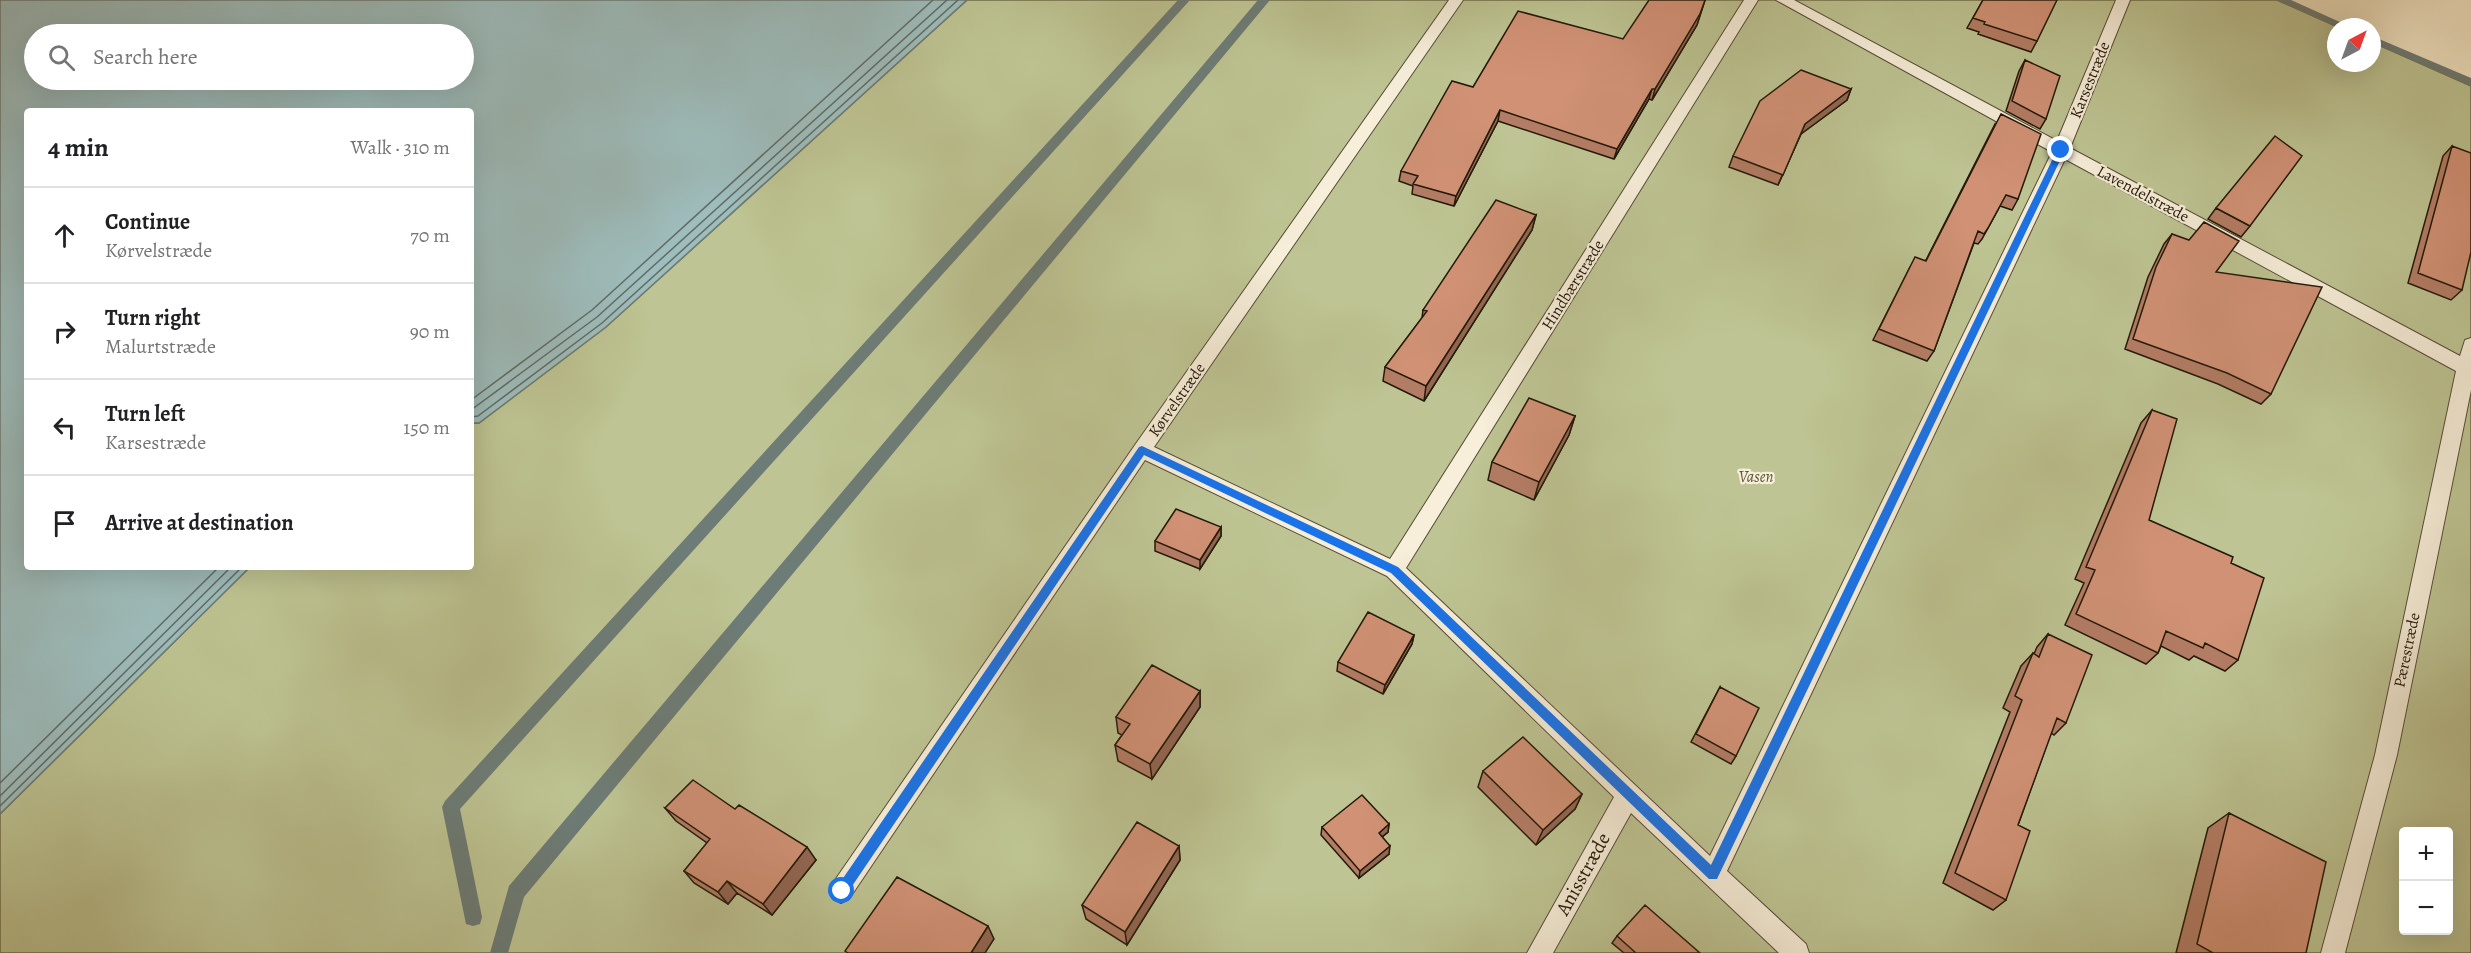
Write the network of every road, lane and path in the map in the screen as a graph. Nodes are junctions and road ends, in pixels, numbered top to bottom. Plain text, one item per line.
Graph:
1 (1456, 0) edge
2 (1751, 0) edge
3 (1783, 0) edge
4 (2123, 0) edge
5 (2061, 150) junction
6 (2471, 345) edge
7 (2468, 369) edge
8 (1142, 450) junction
9 (1394, 570) junction
10 (1628, 795) junction
11 (1713, 875) junction
12 (842, 891) dead end
13 (1539, 953) edge
14 (1797, 953) edge
15 (2333, 953) edge

1 - 8 lane, Kørvelstræde
2 - 9 lane, Hindbærstræde
3 - 5 lane, Lavendelstræde
4 - 5 lane, Karsestræde
5 - 7 lane, Lavendelstræde
5 - 11 lane, Karsestræde
6 - 7 lane, Pærestræde
7 - 15 lane, Pærestræde
8 - 9 lane
8 - 12 lane, Kørvelstræde
9 - 10 lane
10 - 11 lane
10 - 13 lane, Anisstræde
11 - 14 lane

